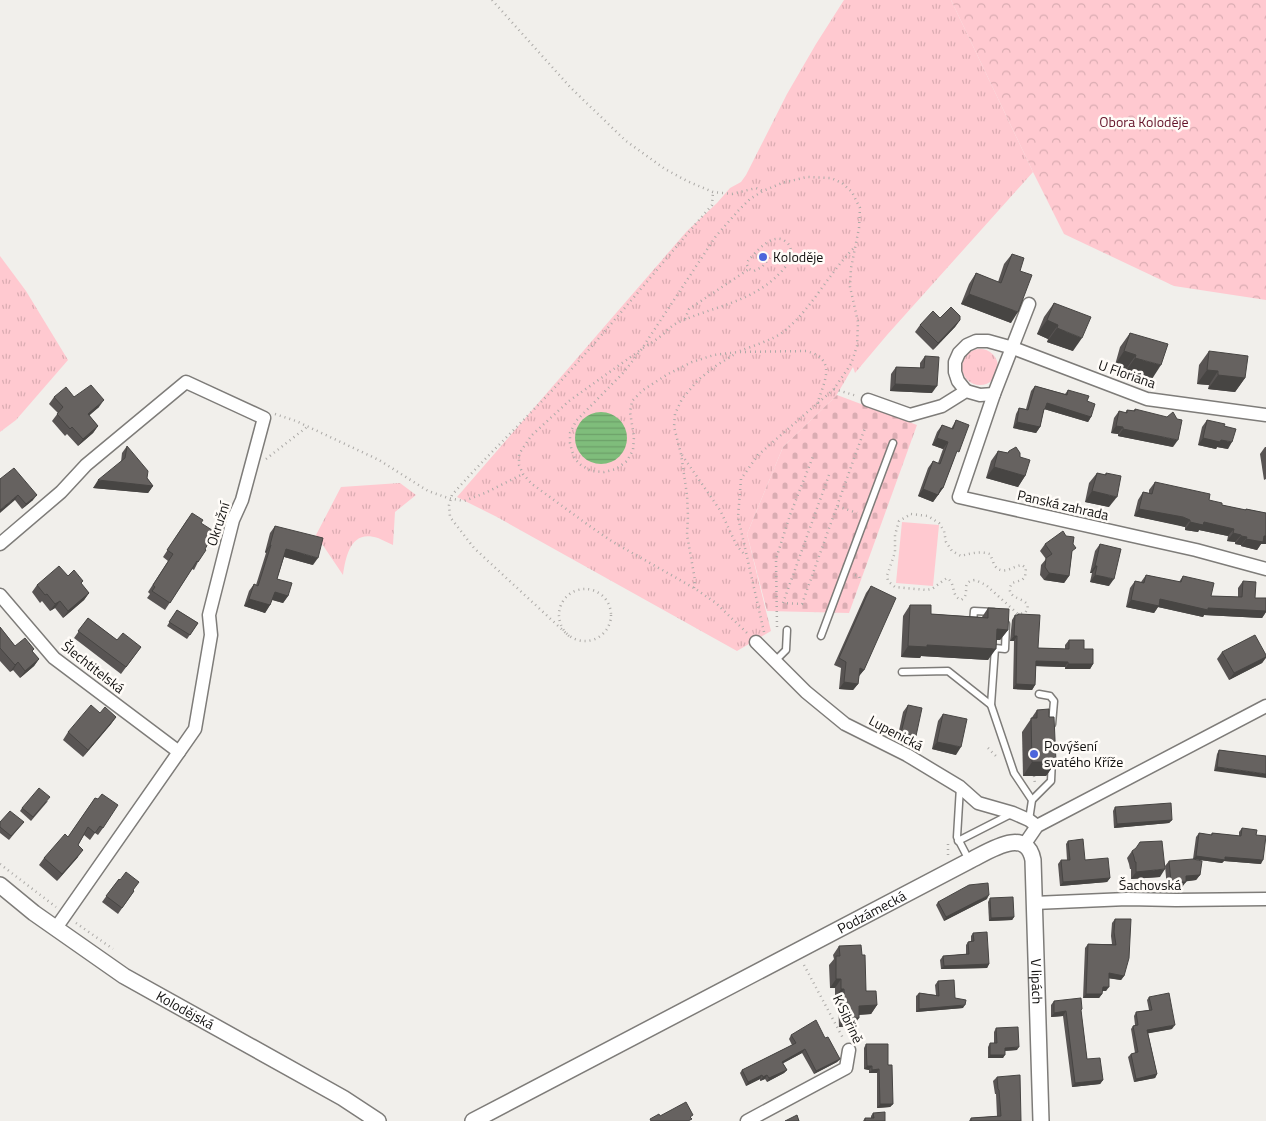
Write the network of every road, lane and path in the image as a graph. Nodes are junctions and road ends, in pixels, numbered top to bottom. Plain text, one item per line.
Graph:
1 (492, 0) edge
2 (763, 190) junction
3 (713, 192) junction
4 (855, 248) junction
5 (772, 255) dead end
6 (750, 269) junction
7 (1029, 304) dead end
8 (685, 320) junction
9 (1013, 348) junction
10 (641, 350) junction
11 (738, 352) junction
12 (834, 389) junction
13 (966, 391) junction
14 (994, 394) junction
15 (868, 400) joint
16 (817, 404) junction
17 (1266, 415) edge
18 (262, 424) junction
19 (308, 427) junction
20 (865, 428) dead end
21 (893, 443) dead end
22 (681, 454) junction
23 (814, 454) dead end
24 (254, 465) junction
25 (522, 474) junction
26 (830, 476) dead end
27 (450, 499) junction
28 (837, 506) junction
29 (866, 516) junction
30 (0, 544) edge
31 (746, 556) junction
32 (1266, 569) edge
33 (888, 581) joint
34 (694, 588) junction
35 (0, 595) edge
36 (777, 612) dead end
37 (999, 612) edge
38 (1007, 613) edge
39 (973, 622) edge
40 (787, 630) dead end
41 (569, 636) junction
42 (821, 636) dead end
43 (761, 639) junction
44 (777, 662) junction
45 (902, 672) dead end
46 (1039, 694) dead end
47 (991, 705) junction
48 (1266, 706) edge
49 (1052, 733) edge
50 (178, 752) junction
51 (1052, 752) edge
52 (960, 787) junction
53 (1032, 800) junction
54 (1012, 813) junction
55 (1033, 823) junction
56 (958, 840) junction
57 (1024, 845) junction
58 (969, 861) junction
59 (0, 885) edge
60 (1266, 899) edge
61 (1034, 903) junction
62 (56, 928) junction
63 (804, 965) dead end
64 (849, 1050) joint
65 (378, 1121) edge
66 (473, 1121) edge
67 (747, 1121) edge
68 (1041, 1121) edge

1 - 3 path
2 - 3 path
2 - 4 path
2 - 10 path
3 - 27 path
4 - 11 path
4 - 12 path
5 - 6 path
6 - 8 path
6 - 8 path
7 - 9 street, Panská zahrada
8 - 10 path
9 - 13 street
9 - 14 street, Panská zahrada
9 - 17 street, U Floriána
10 - 11 path
10 - 25 path
11 - 16 path
11 - 22 path
12 - 15 path
12 - 16 path
13 - 14 street
13 - 15 street
14 - 32 street, Panská zahrada
16 - 31 path
18 - 19 path
18 - 24 street, Okružní
18 - 30 street
19 - 24 path
19 - 27 path
20 - 28 path
21 - 29 lane
22 - 31 path
22 - 34 path
23 - 36 path
24 - 50 street, Okružní
25 - 27 path
25 - 34 path
26 - 28 path
27 - 41 path
28 - 29 path
29 - 42 lane
31 - 43 path
33 - 33 path
34 - 43 path
35 - 50 street, Šlechtitelská
37 - 39 lane
38 - 47 lane
40 - 44 lane
41 - 41 path
43 - 44 street, Lupenická
44 - 52 street, Lupenická
45 - 47 lane
46 - 49 lane
47 - 53 lane
48 - 55 street
50 - 62 street, Okružní
51 - 53 lane
52 - 54 street, Lupenická
52 - 56 lane
53 - 55 lane
54 - 55 street, Lupenická
54 - 56 lane
55 - 57 street
56 - 58 lane
57 - 58 street, Podzámecká
57 - 61 street, V lipách
58 - 66 street, Podzámecká
59 - 62 street, Kolodějská
60 - 61 street, Šachovská
61 - 68 street, V lipách
62 - 65 street, Kolodějská
63 - 64 path, K Sibřině
64 - 67 street, K Sibřině

